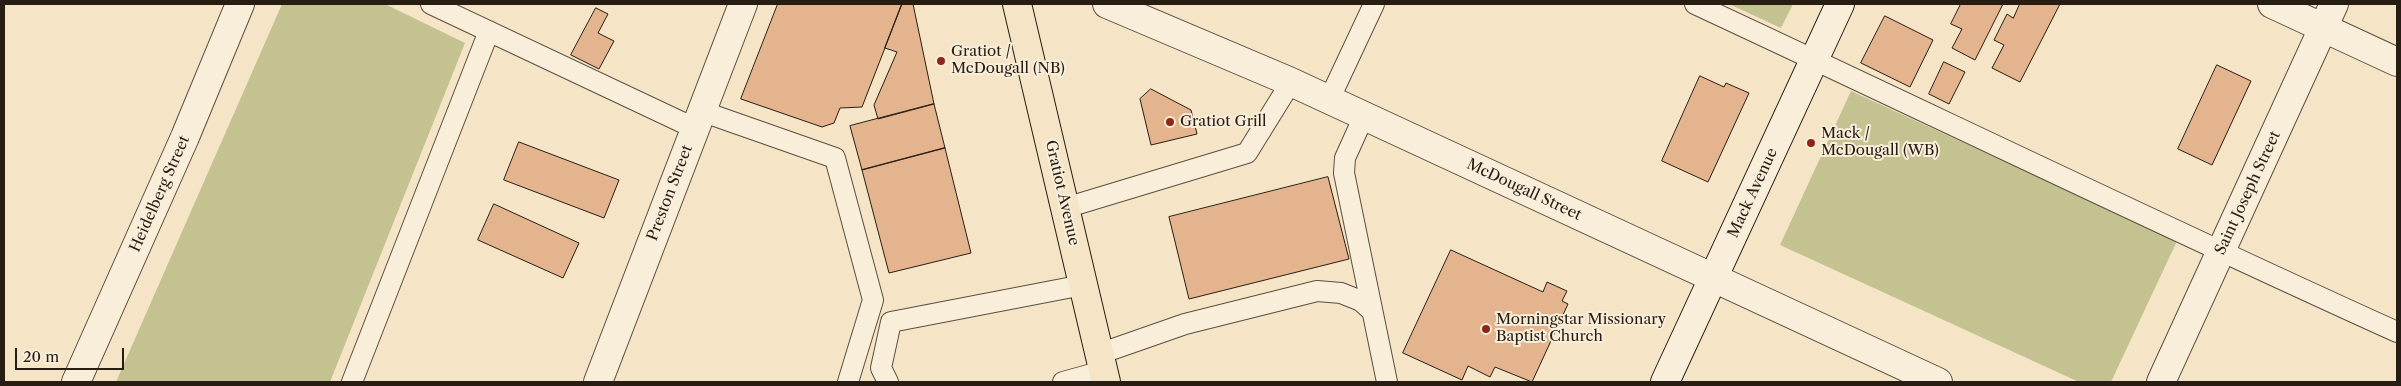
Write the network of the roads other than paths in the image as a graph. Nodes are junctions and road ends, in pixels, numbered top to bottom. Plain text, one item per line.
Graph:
1 (240, 4) edge
2 (431, 4) edge
3 (743, 4) edge
4 (1018, 4) edge
5 (1107, 4) edge
6 (1374, 4) edge
7 (1695, 4) edge
8 (1840, 4) edge
9 (2272, 4) edge
10 (2329, 16) edge
11 (489, 31) junction
12 (1815, 58) junction
13 (2397, 62) edge
14 (1291, 82) junction
15 (1329, 100) junction
16 (1364, 116) junction
17 (698, 120) junction
18 (1065, 208) junction
19 (2221, 252) junction
20 (1713, 278) junction
21 (1083, 285) junction
22 (1372, 311) junction
23 (2397, 332) edge
24 (1102, 372) edge
25 (76, 382) edge
26 (352, 382) edge
27 (598, 382) edge
28 (848, 382) edge
29 (888, 382) edge
30 (1063, 382) edge
31 (1387, 382) edge
32 (1666, 382) edge
33 (1938, 382) edge
34 (2161, 382) edge

1 - 25 street, Heidelberg Street
2 - 11 lane
3 - 17 street, Preston Street
4 - 18 main road, Gratiot Avenue
5 - 14 street, McDougall Street
6 - 15 lane
7 - 12 lane
8 - 12 street, Mack Avenue
9 - 10 street
10 - 13 street
10 - 19 street, Saint Joseph Street
11 - 17 lane
11 - 26 lane
12 - 19 lane
12 - 20 street, Mack Avenue
14 - 15 street, McDougall Street
14 - 18 lane
15 - 16 street, McDougall Street
16 - 20 street, McDougall Street
16 - 22 lane
17 - 27 street, Preston Street
17 - 28 lane
18 - 21 main road, Gratiot Avenue
19 - 23 lane
19 - 34 street, Saint Joseph Street
20 - 32 street, Mack Avenue
20 - 33 street, McDougall Street
21 - 24 main road, Gratiot Avenue
21 - 29 lane
22 - 24 lane
22 - 31 lane
24 - 30 lane

